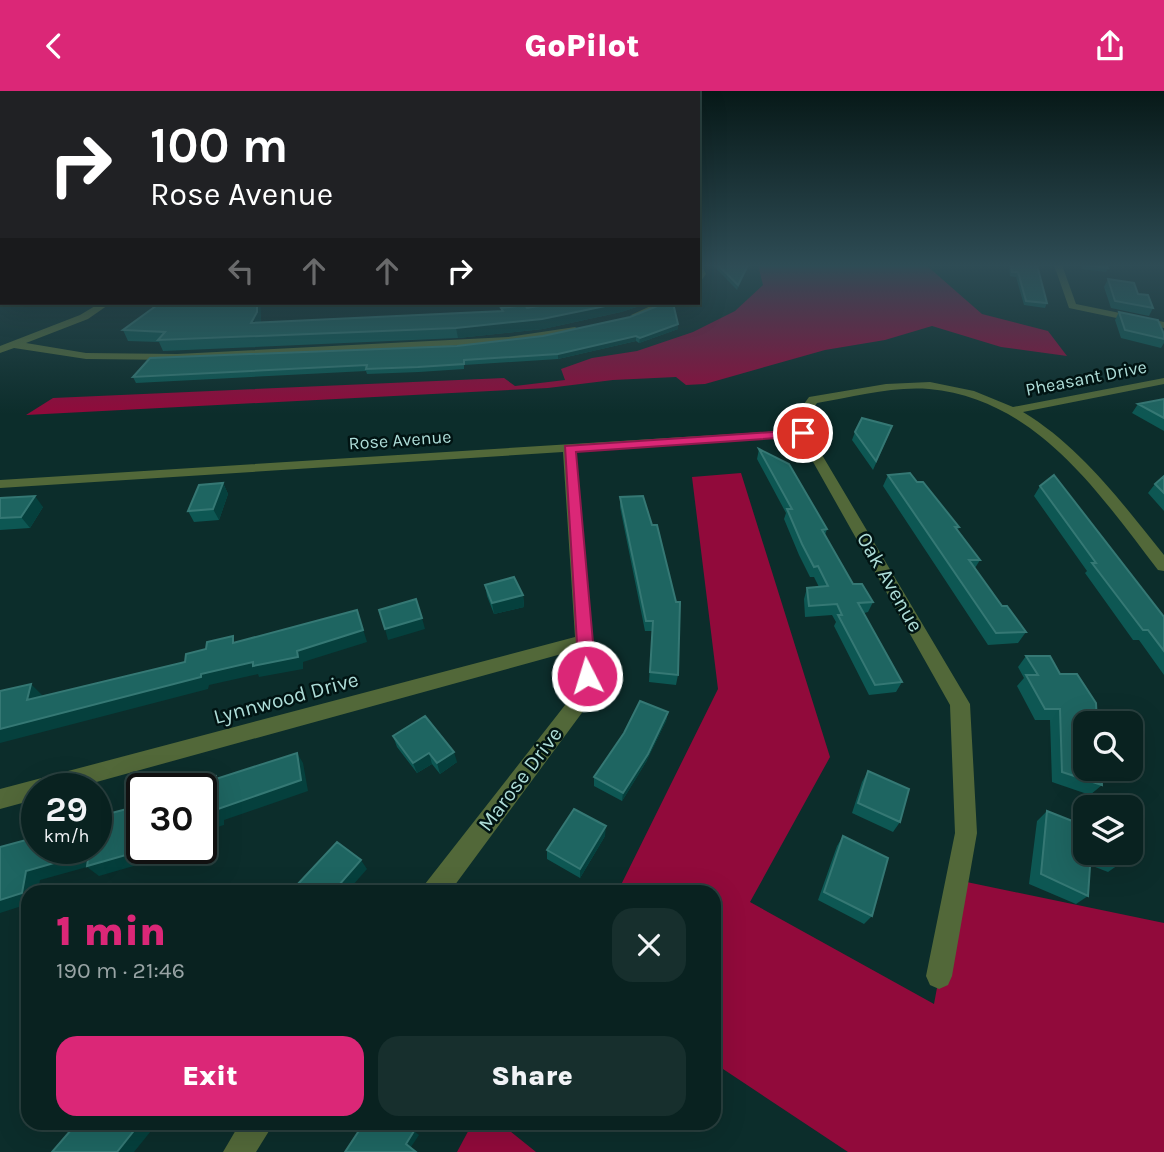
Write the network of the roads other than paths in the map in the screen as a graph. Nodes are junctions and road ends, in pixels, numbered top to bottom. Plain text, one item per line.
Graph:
1 (88, 315) edge
2 (633, 315) edge
3 (1113, 315) edge
4 (620, 319) edge
5 (1164, 325) edge
6 (585, 329) edge
7 (15, 345) junction
8 (0, 350) edge
9 (1164, 381) edge
10 (1014, 409) junction
11 (803, 433) junction
12 (569, 449) junction
13 (0, 484) edge
14 (1164, 566) edge
15 (584, 641) junction
16 (0, 799) edge
17 (440, 885) edge
18 (939, 976) dead end
19 (254, 1130) edge
20 (237, 1152) edge

1 - 7 street
2 - 4 street
3 - 5 street
6 - 7 street
7 - 8 street
9 - 10 street, Pheasant Drive
10 - 11 street
10 - 14 street
11 - 12 street, Rose Avenue
11 - 18 street, Oak Avenue
12 - 13 street, Rose Avenue
12 - 15 street, Marose Drive
15 - 16 street, Lynnwood Drive
15 - 17 street, Marose Drive
19 - 20 street

